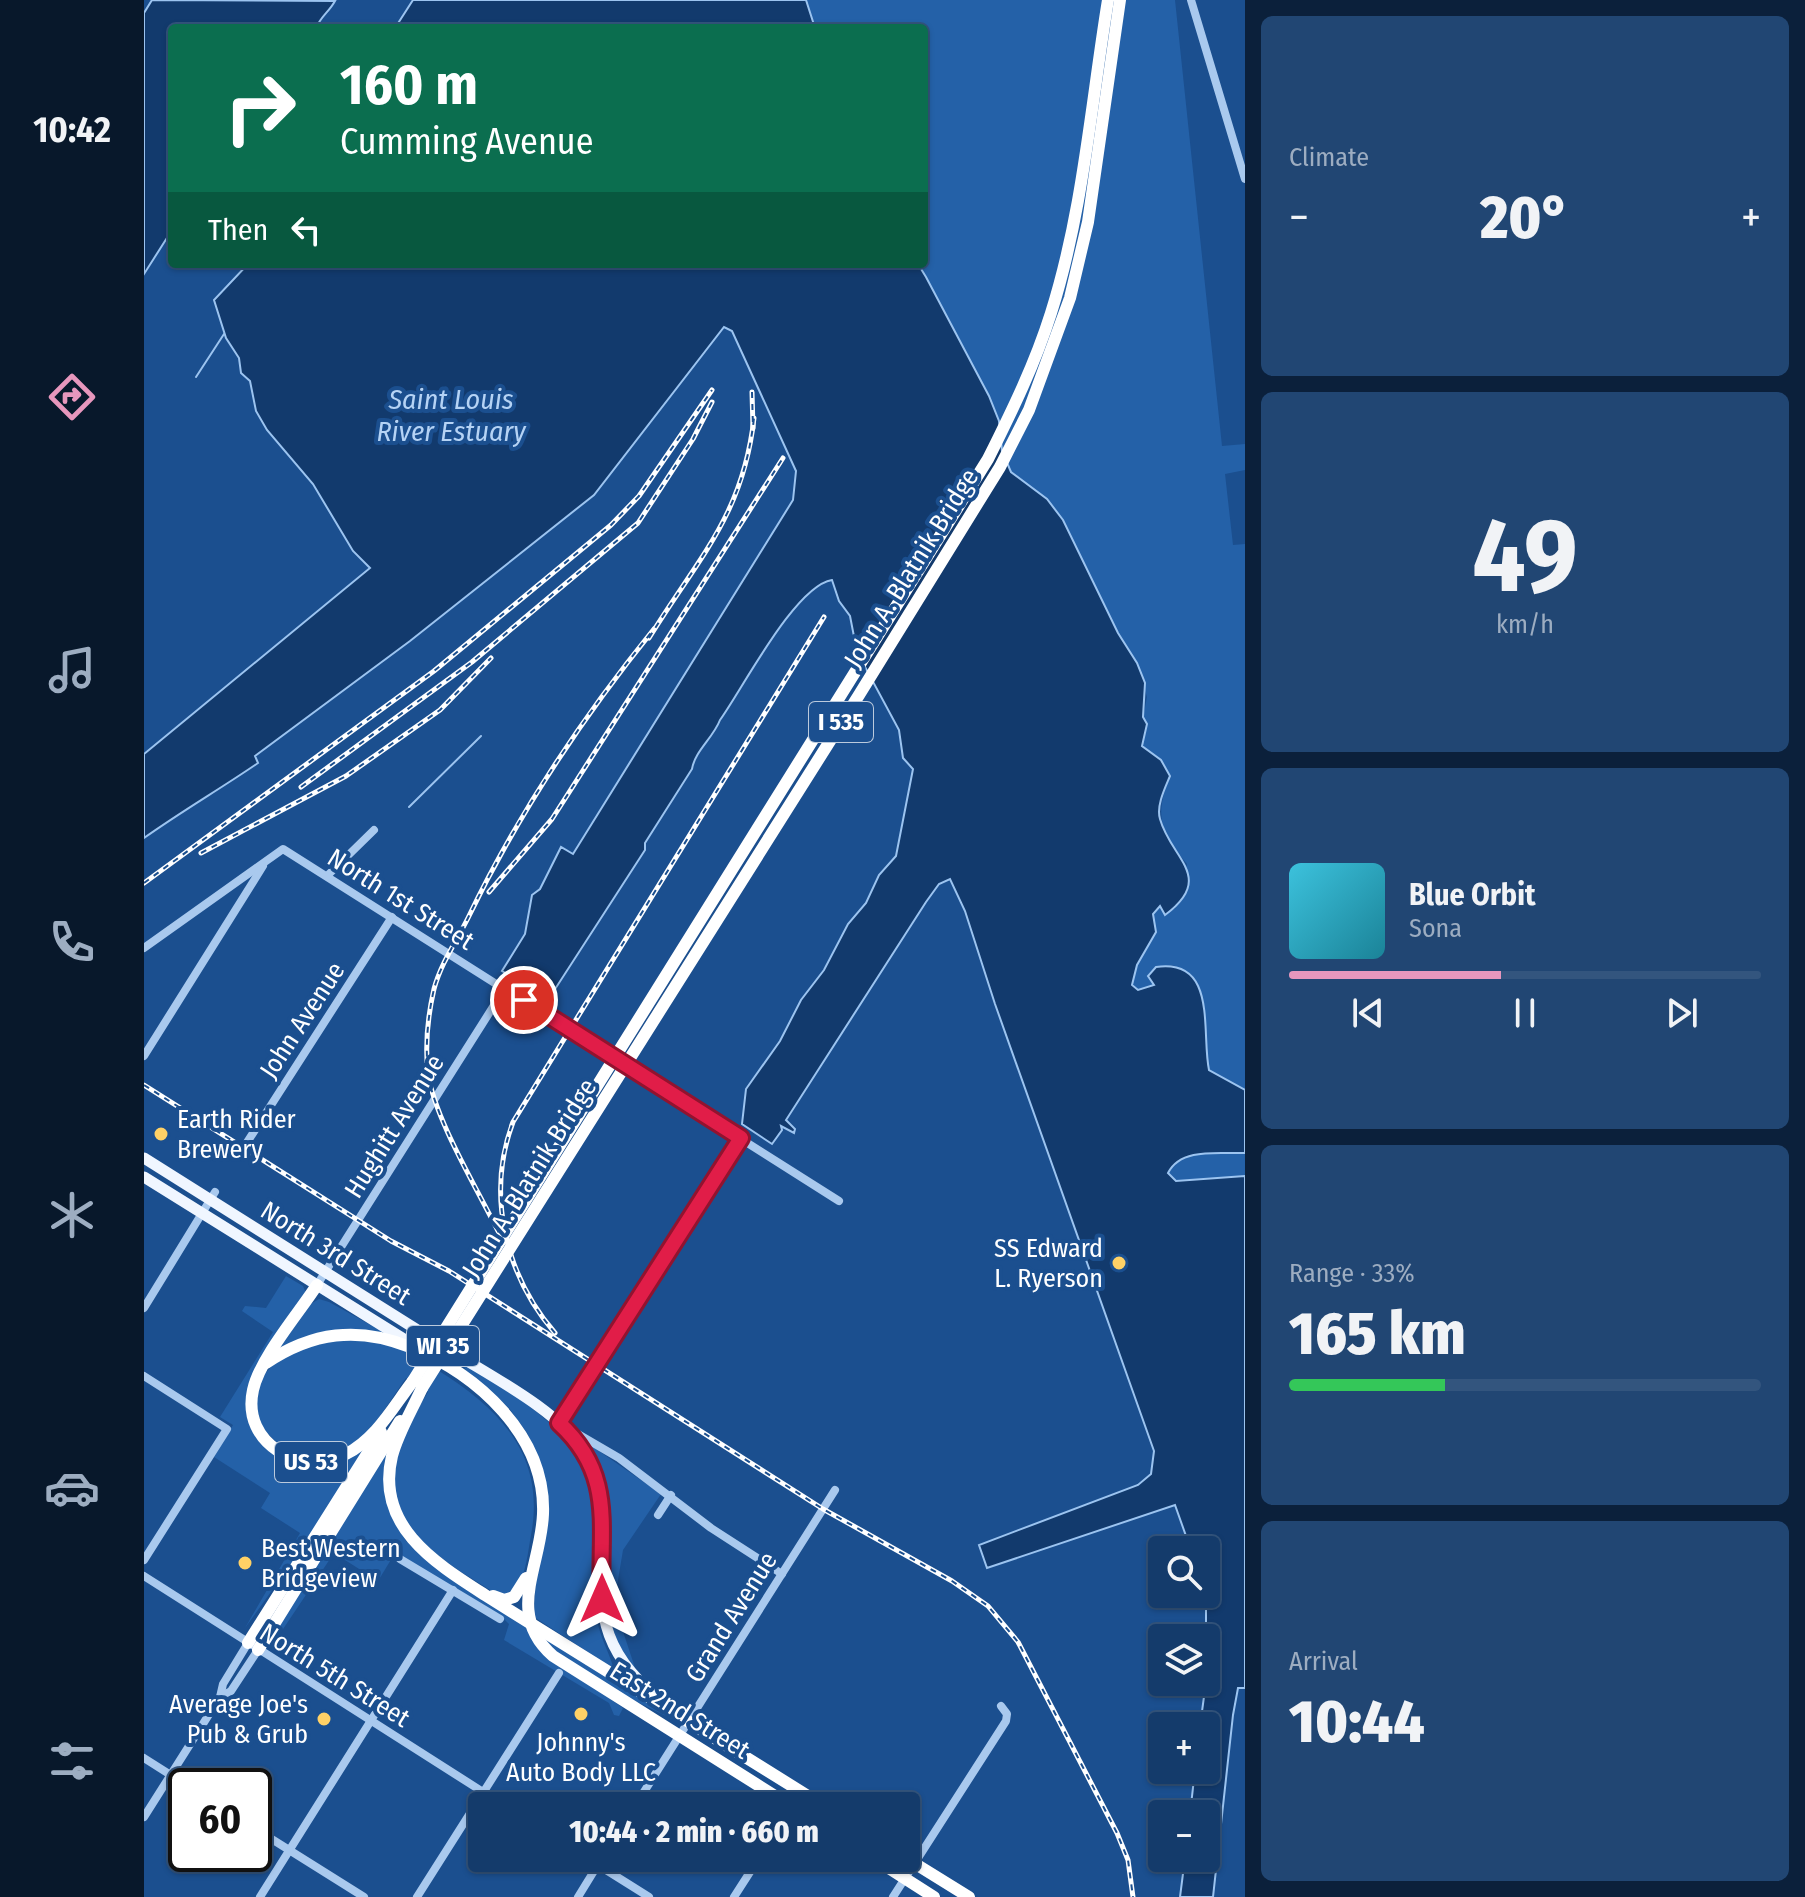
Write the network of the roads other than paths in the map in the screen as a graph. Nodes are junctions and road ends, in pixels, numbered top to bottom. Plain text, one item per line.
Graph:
1 (1108, 0) edge
2 (1120, 0) edge
3 (1191, 0) edge
4 (1245, 179) edge
5 (374, 830) dead end
6 (265, 862) junction
7 (327, 876) junction
8 (392, 917) junction
9 (144, 948) edge
10 (505, 988) junction
11 (144, 1056) edge
12 (741, 1138) junction
13 (246, 1144) dead end
14 (144, 1158) edge
15 (144, 1177) edge
16 (213, 1196) junction
17 (839, 1201) dead end
18 (202, 1213) junction
19 (326, 1271) junction
20 (317, 1285) junction
21 (144, 1308) edge
22 (427, 1353) junction
23 (266, 1363) junction
24 (144, 1376) edge
25 (418, 1385) junction
26 (559, 1423) junction
27 (835, 1490) dead end
28 (541, 1493) junction
29 (671, 1495) junction
30 (658, 1515) dead end
31 (400, 1559) dead end
32 (144, 1560) edge
33 (439, 1565) junction
34 (782, 1574) junction
35 (144, 1576) edge
36 (453, 1590) junction
37 (500, 1619) dead end
38 (527, 1622) junction
39 (253, 1647) junction
40 (559, 1673) dead end
41 (1001, 1706) dead end
42 (685, 1719) junction
43 (371, 1721) junction
44 (680, 1735) junction
45 (144, 1758) edge
46 (175, 1768) edge
47 (168, 1773) edge
48 (168, 1780) edge
49 (483, 1792) joint
50 (644, 1792) edge
51 (769, 1792) edge
52 (802, 1792) edge
53 (468, 1816) edge
54 (144, 1817) edge
55 (272, 1839) edge
56 (920, 1846) edge
57 (289, 1850) junction
58 (920, 1867) edge
59 (593, 1872) edge
60 (615, 1872) edge
61 (750, 1872) edge
62 (895, 1872) edge
63 (906, 1872) edge
64 (904, 1878) junction
65 (346, 1886) junction
66 (260, 1897) edge
67 (340, 1897) edge
68 (364, 1897) edge
69 (417, 1897) edge
70 (578, 1897) edge
71 (649, 1897) edge
72 (734, 1897) edge
73 (893, 1897) edge
74 (934, 1897) edge
75 (969, 1897) edge

1 - 25 highway, John A. Blatnik Bridge / I 535, bridge
2 - 25 highway, John A. Blatnik Bridge / I 535, bridge
3 - 4 street
5 - 7 street
6 - 7 street, North 1st Street
6 - 9 street
6 - 11 street
7 - 8 street, North 1st Street
8 - 10 street, North 1st Street
8 - 13 street, John Avenue
10 - 12 street, North 1st Street
10 - 19 street, Hughitt Avenue
12 - 17 street, North 1st Street
12 - 26 street
14 - 16 main road, North 3rd Street / WI 35
15 - 18 main road, North 3rd Street / WI 35
16 - 18 street
16 - 19 main road, North 3rd Street / WI 35
18 - 20 main road, North 3rd Street / WI 35
18 - 21 street
19 - 20 street, Hughitt Avenue
19 - 26 main road, North 3rd Street / WI 35
20 - 22 main road, North 3rd Street / WI 35
20 - 23 highway
22 - 23 highway
22 - 28 highway, North 3rd Street
23 - 25 highway, US 53
24 - 32 street
25 - 33 highway
25 - 39 highway, I 535
26 - 29 street, North 3rd Street
26 - 42 main road, WI 35
27 - 34 street, Grand Avenue
28 - 33 highway
28 - 38 highway
29 - 30 street
29 - 34 street, North 3rd Street
31 - 36 street
33 - 38 highway
34 - 42 street, Grand Avenue
35 - 39 street, North 5th Street
36 - 37 street
36 - 43 street
38 - 42 highway, East 2nd Street
38 - 44 highway, East 2nd Street
39 - 43 street, North 5th Street
39 - 46 street
40 - 49 street
41 - 56 street
42 - 44 street, Grand Avenue
42 - 52 highway, East 2nd Street
43 - 49 street, North 5th Street
43 - 57 street
44 - 50 street, Grand Avenue
44 - 51 highway, East 2nd Street
45 - 47 street
48 - 54 street
53 - 69 street
55 - 57 street
57 - 65 street
57 - 66 street
58 - 75 highway
59 - 70 street
60 - 71 street
61 - 72 street
62 - 64 highway
63 - 64 street
64 - 73 street
64 - 74 highway
65 - 67 street
65 - 68 street

